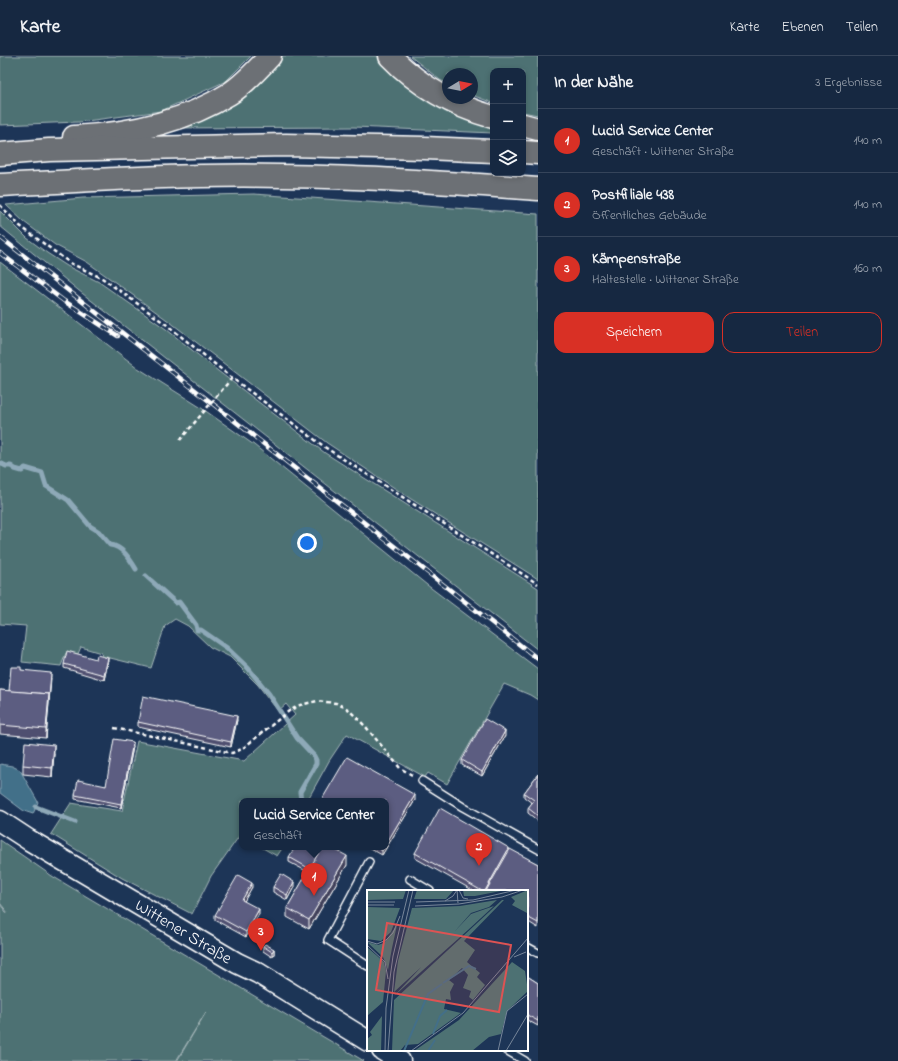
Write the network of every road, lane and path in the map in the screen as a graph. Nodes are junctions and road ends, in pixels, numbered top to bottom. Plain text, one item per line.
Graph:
1 (270, 56) edge
2 (390, 56) edge
3 (490, 115) edge
4 (526, 126) edge
5 (538, 129) edge
6 (0, 140) edge
7 (490, 151) edge
8 (526, 152) edge
9 (538, 153) edge
10 (0, 154) edge
11 (538, 189) edge
12 (0, 191) edge
13 (232, 378) junction
14 (180, 440) dead end
15 (538, 584) edge
16 (114, 728) dead end
17 (422, 781) joint
18 (0, 820) edge
19 (538, 849) edge
20 (369, 862) dead end
21 (410, 879) dead end
22 (428, 890) edge
23 (528, 948) edge
24 (538, 954) edge
25 (367, 965) edge
26 (367, 1040) edge
27 (384, 1051) edge
28 (508, 1051) edge
29 (400, 1061) edge
30 (525, 1061) edge

1 - 6 highway
2 - 3 highway
4 - 5 highway
7 - 10 highway
8 - 9 highway
11 - 12 highway
12 - 13 path
13 - 14 path
13 - 15 path
16 - 17 path
17 - 19 lane
18 - 26 main road, Wittener Straße
20 - 25 lane
21 - 22 lane
23 - 24 lane
27 - 29 main road
28 - 30 lane

